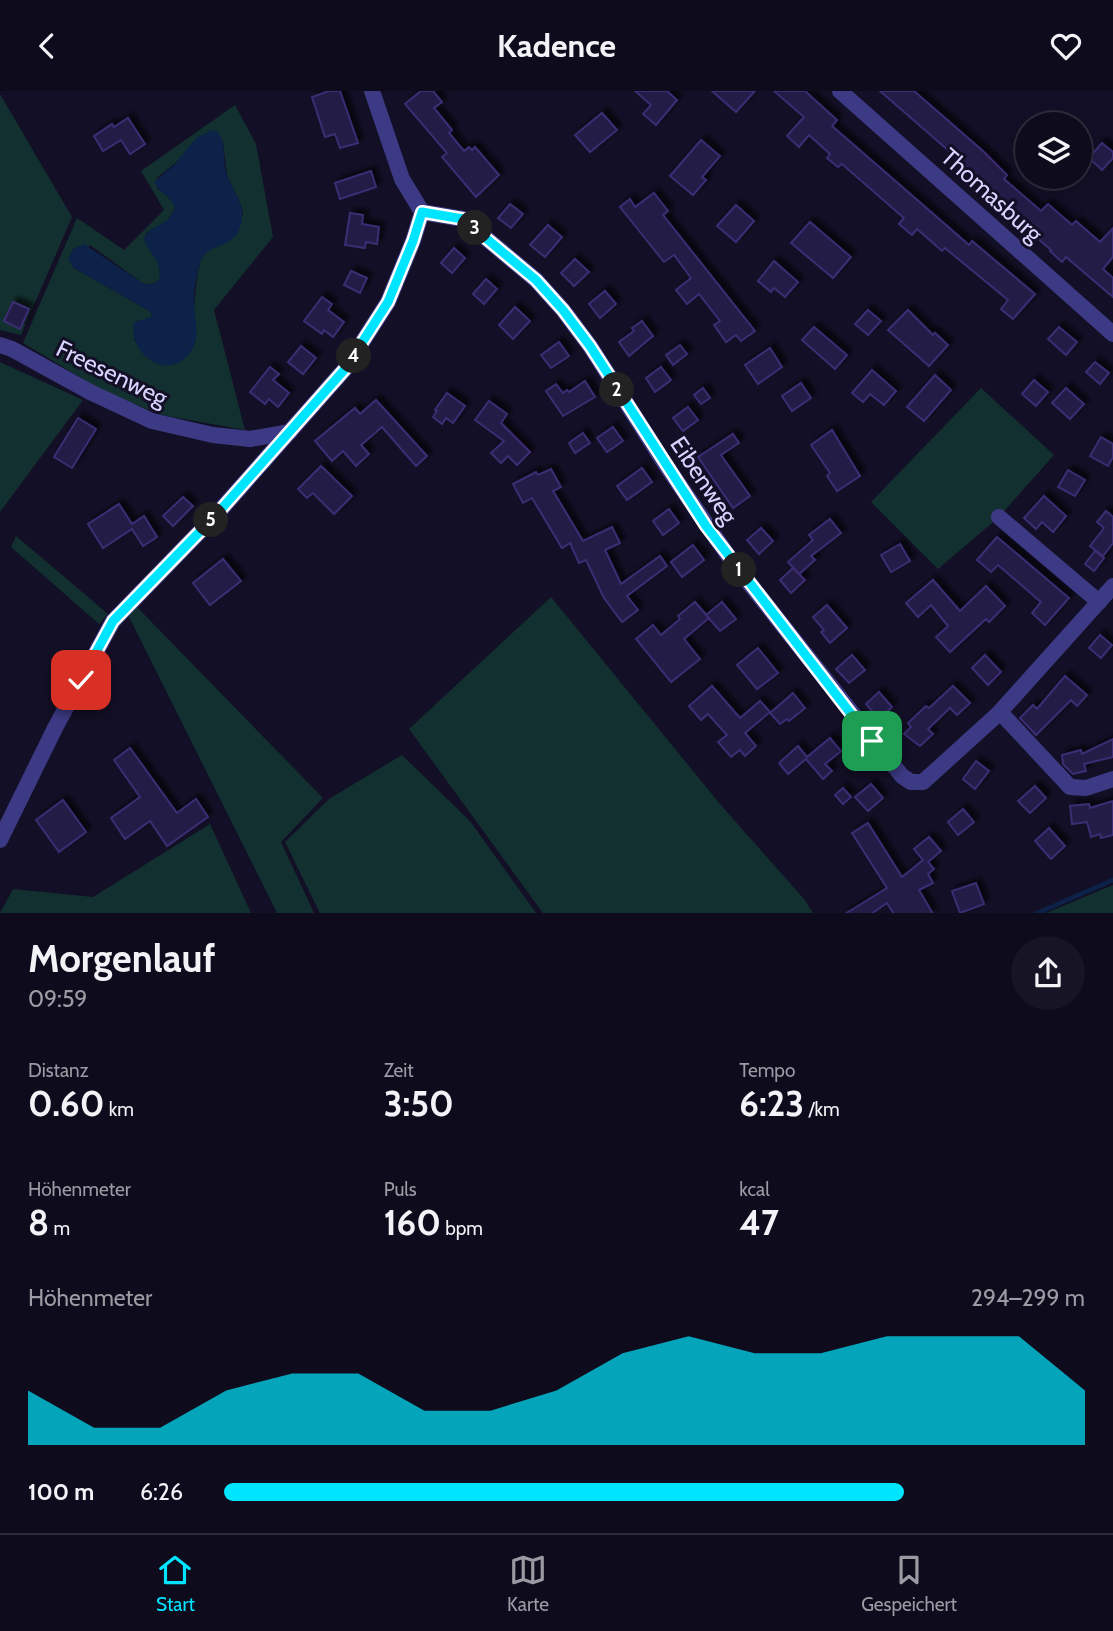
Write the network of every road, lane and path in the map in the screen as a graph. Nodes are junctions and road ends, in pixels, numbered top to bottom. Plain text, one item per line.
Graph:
1 (372, 91) edge
2 (840, 91) edge
3 (422, 212) junction
4 (1113, 334) edge
5 (0, 345) edge
6 (290, 432) junction
7 (999, 517) dead end
8 (1113, 586) edge
9 (1099, 602) junction
10 (1000, 712) junction
11 (1113, 779) edge
12 (0, 840) edge

1 - 3 street
2 - 4 street, Thomasburg
3 - 6 street
3 - 10 street, Eibenweg
5 - 6 street, Freesenweg
6 - 12 street
7 - 9 street
8 - 9 street
9 - 10 street
10 - 11 street

